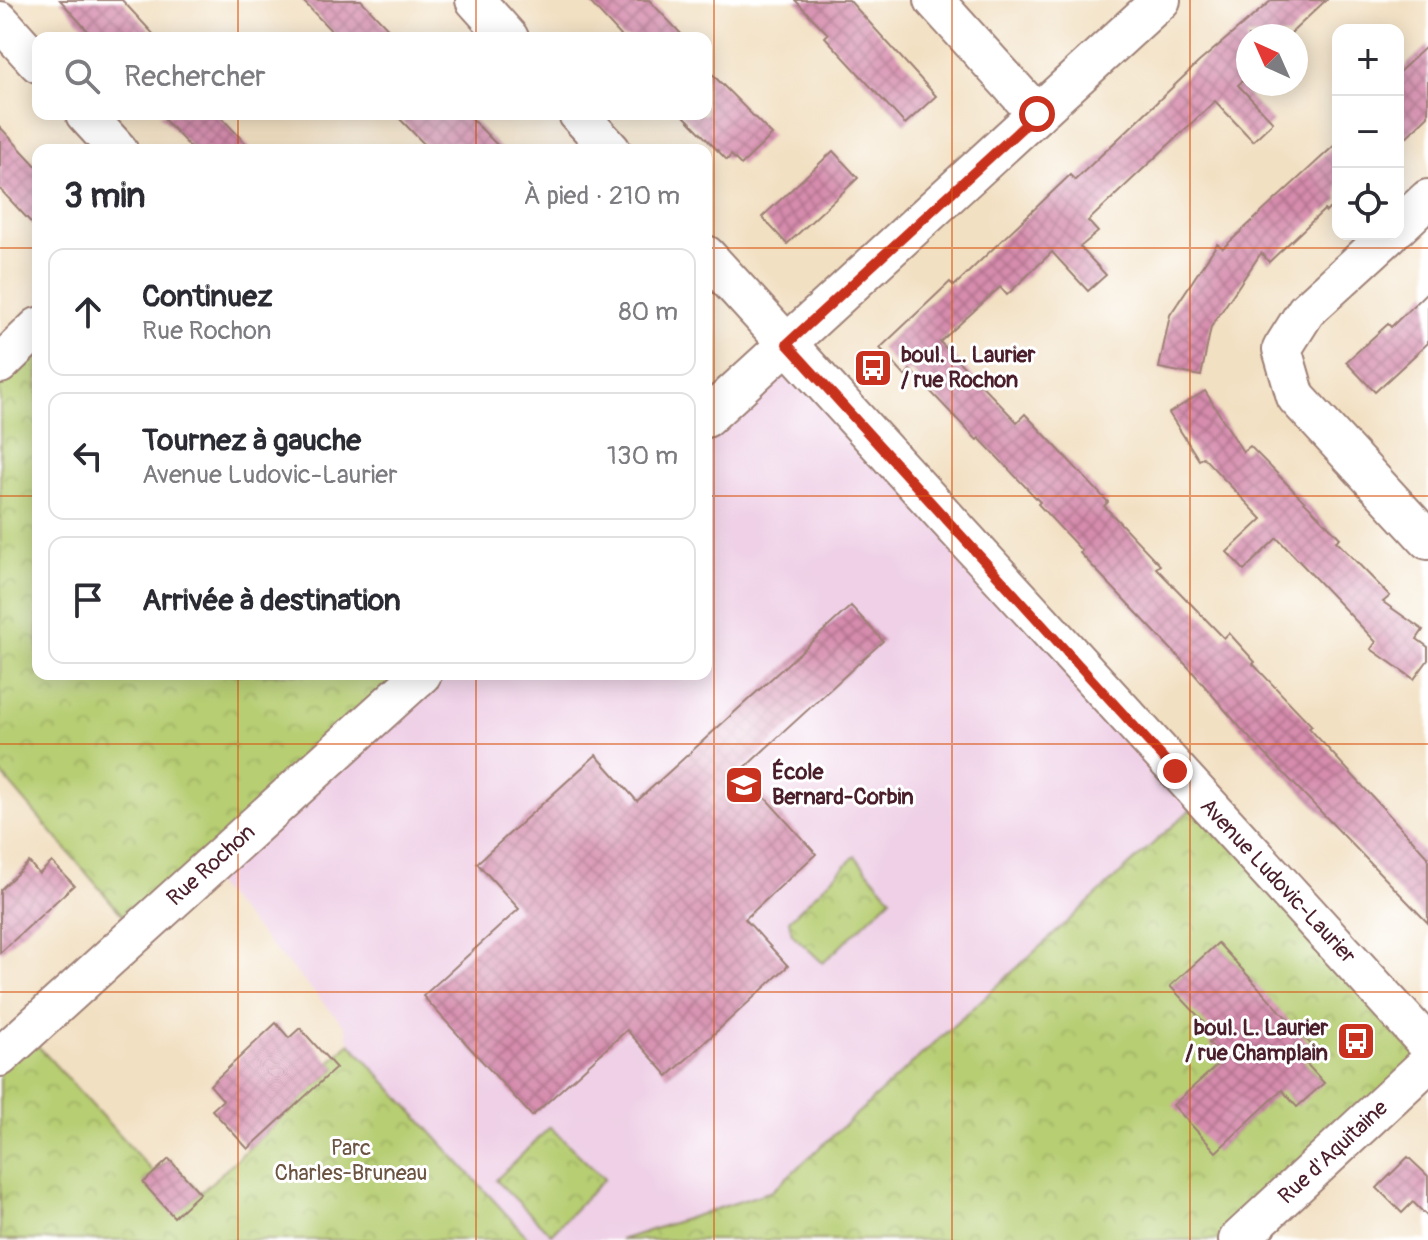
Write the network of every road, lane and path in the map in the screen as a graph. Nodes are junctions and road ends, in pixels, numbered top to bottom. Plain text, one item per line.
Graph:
1 (475, 0) edge
2 (934, 0) edge
3 (1161, 0) edge
4 (0, 21) edge
5 (504, 32) edge
6 (32, 56) edge
7 (1037, 114) junction
8 (90, 120) edge
9 (584, 120) edge
10 (112, 144) edge
11 (606, 144) edge
12 (1428, 199) edge
13 (1404, 221) edge
14 (1383, 240) edge
15 (712, 262) edge
16 (32, 333) edge
17 (787, 344) junction
18 (0, 364) edge
19 (712, 413) edge
20 (1428, 540) edge
21 (415, 680) edge
22 (1428, 1045) edge
23 (0, 1057) edge
24 (1428, 1063) edge
25 (1238, 1240) edge

1 - 5 street
2 - 7 street
3 - 7 street
4 - 6 street
7 - 17 street
8 - 10 street
9 - 11 street
12 - 13 street
14 - 20 street
15 - 17 street, Avenue Ludovic-Laurier
16 - 18 street
17 - 19 street
17 - 22 street, Avenue Ludovic-Laurier
21 - 23 street, Rue Rochon
24 - 25 street, Rue d'Aquitaine

